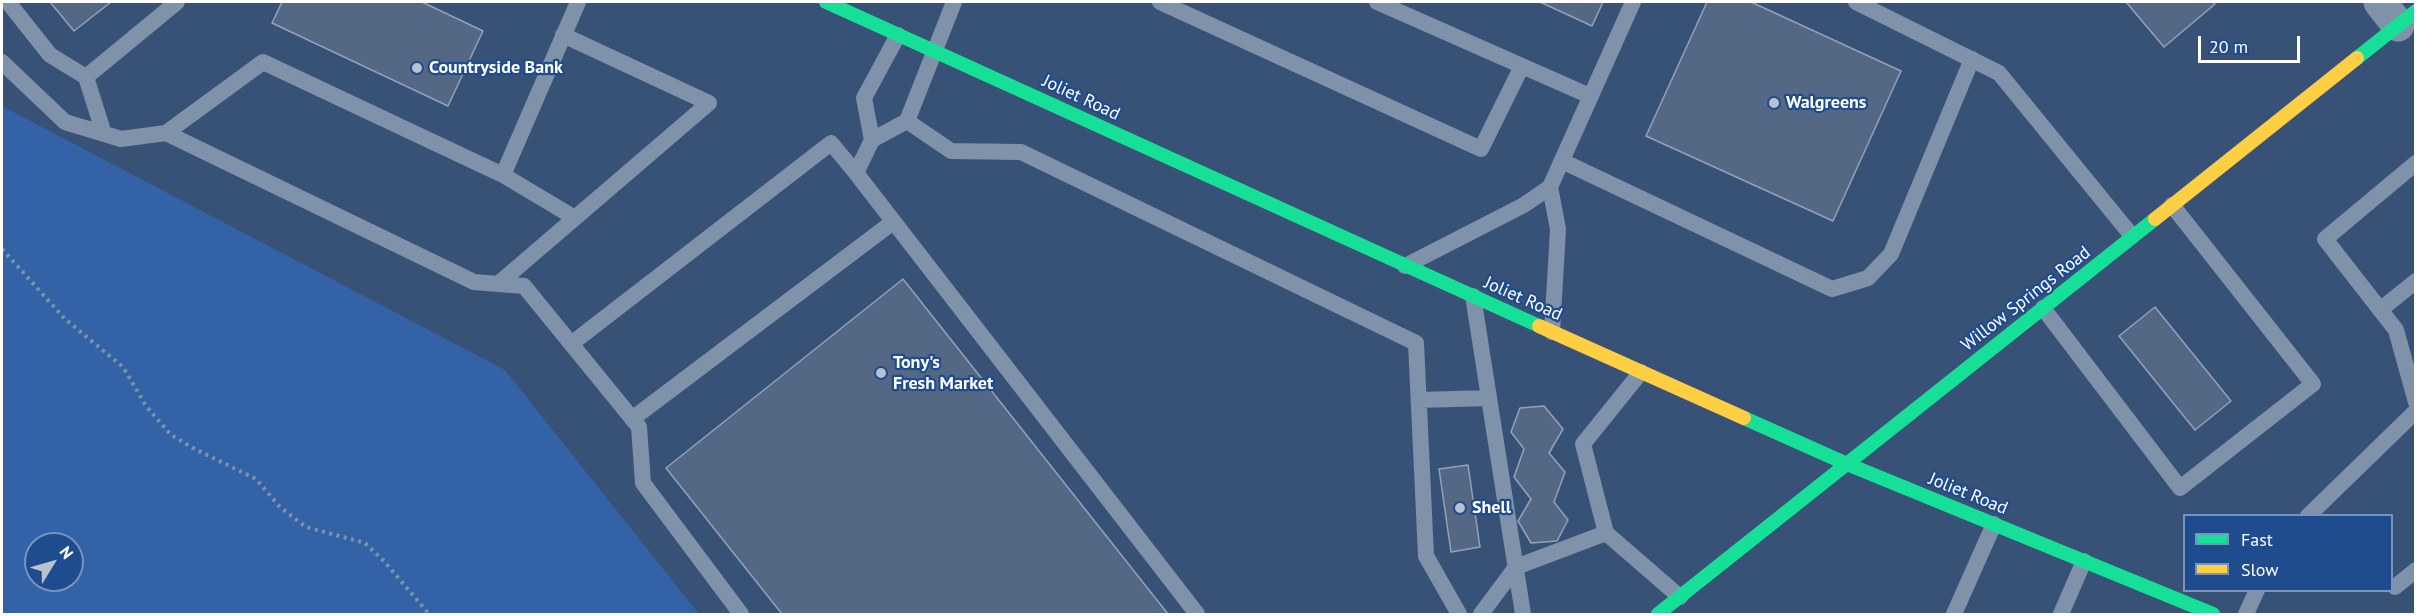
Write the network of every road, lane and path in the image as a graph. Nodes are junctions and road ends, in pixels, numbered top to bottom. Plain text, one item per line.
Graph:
1 (8, 2) edge
2 (177, 2) edge
3 (578, 2) edge
4 (827, 2) edge
5 (954, 2) edge
6 (1160, 2) edge
7 (1377, 2) edge
8 (1633, 2) edge
9 (1856, 2) edge
10 (2405, 12) edge
11 (898, 34) junction
12 (563, 35) junction
13 (933, 50) junction
14 (1972, 59) junction
15 (2, 62) edge
16 (1522, 66) junction
17 (86, 77) junction
18 (1590, 96) junction
19 (906, 121) junction
20 (104, 134) junction
21 (166, 134) junction
22 (872, 140) junction
23 (1562, 161) junction
24 (2415, 163) edge
25 (856, 173) junction
26 (502, 175) junction
27 (1550, 187) junction
28 (2172, 205) junction
29 (575, 218) junction
30 (893, 222) junction
31 (2132, 237) junction
32 (2, 249) edge
33 (1404, 266) junction
34 (2415, 281) edge
35 (498, 285) junction
36 (1473, 296) junction
37 (2043, 308) junction
38 (2380, 310) junction
39 (1552, 332) junction
40 (571, 344) junction
41 (1641, 372) junction
42 (1489, 398) junction
43 (1419, 400) junction
44 (2415, 402) edge
45 (2415, 411) edge
46 (632, 419) junction
47 (1847, 464) junction
48 (2310, 514) edge
49 (1994, 524) junction
50 (1606, 533) junction
51 (2084, 561) junction
52 (1516, 567) junction
53 (2415, 570) edge
54 (2396, 587) dead end
55 (2257, 592) edge
56 (1680, 597) junction
57 (2178, 608) edge
58 (429, 615) edge
59 (741, 615) edge
60 (1197, 615) edge
61 (1460, 615) edge
62 (1481, 615) edge
63 (1523, 615) edge
64 (1658, 615) edge
65 (1954, 615) edge
66 (2061, 615) edge
67 (2213, 615) edge
68 (2246, 615) edge

1 - 17 lane
2 - 17 lane
3 - 12 lane
4 - 11 main road, Joliet Road
5 - 13 lane
6 - 16 lane
7 - 16 lane
8 - 18 lane
9 - 14 lane
10 - 28 main road, Willow Springs Road
11 - 13 main road, Joliet Road
11 - 22 lane
12 - 26 lane
12 - 29 lane
13 - 19 lane
13 - 33 main road, Joliet Road
14 - 23 lane
14 - 31 lane
15 - 20 lane
16 - 18 lane
17 - 20 lane
18 - 23 lane
19 - 22 lane
19 - 43 lane
20 - 21 lane
21 - 26 lane
21 - 35 lane
22 - 25 lane
23 - 27 lane
24 - 38 lane
25 - 30 lane
25 - 40 lane
26 - 29 lane
27 - 33 lane
27 - 39 lane
28 - 31 main road, Willow Springs Road
28 - 37 lane
29 - 35 lane
30 - 46 lane
30 - 60 lane
31 - 37 main road, Willow Springs Road
32 - 58 path
33 - 36 main road, Joliet Road
34 - 38 lane
35 - 40 lane
36 - 39 main road, Joliet Road
36 - 42 lane
37 - 47 main road, Willow Springs Road
38 - 44 lane
39 - 41 main road, Joliet Road
40 - 46 lane
41 - 47 main road, Joliet Road
41 - 50 lane
42 - 43 lane
42 - 52 lane
43 - 61 lane
45 - 48 lane
46 - 59 lane
47 - 49 main road, Joliet Road
47 - 56 main road, Willow Springs Road
49 - 51 main road, Joliet Road
49 - 65 lane
50 - 52 lane
50 - 56 lane
51 - 57 main road, Joliet Road
51 - 66 lane
52 - 62 lane
52 - 63 lane
53 - 54 lane
55 - 68 lane
56 - 64 main road, Willow Springs Road
57 - 67 main road, Joliet Road

